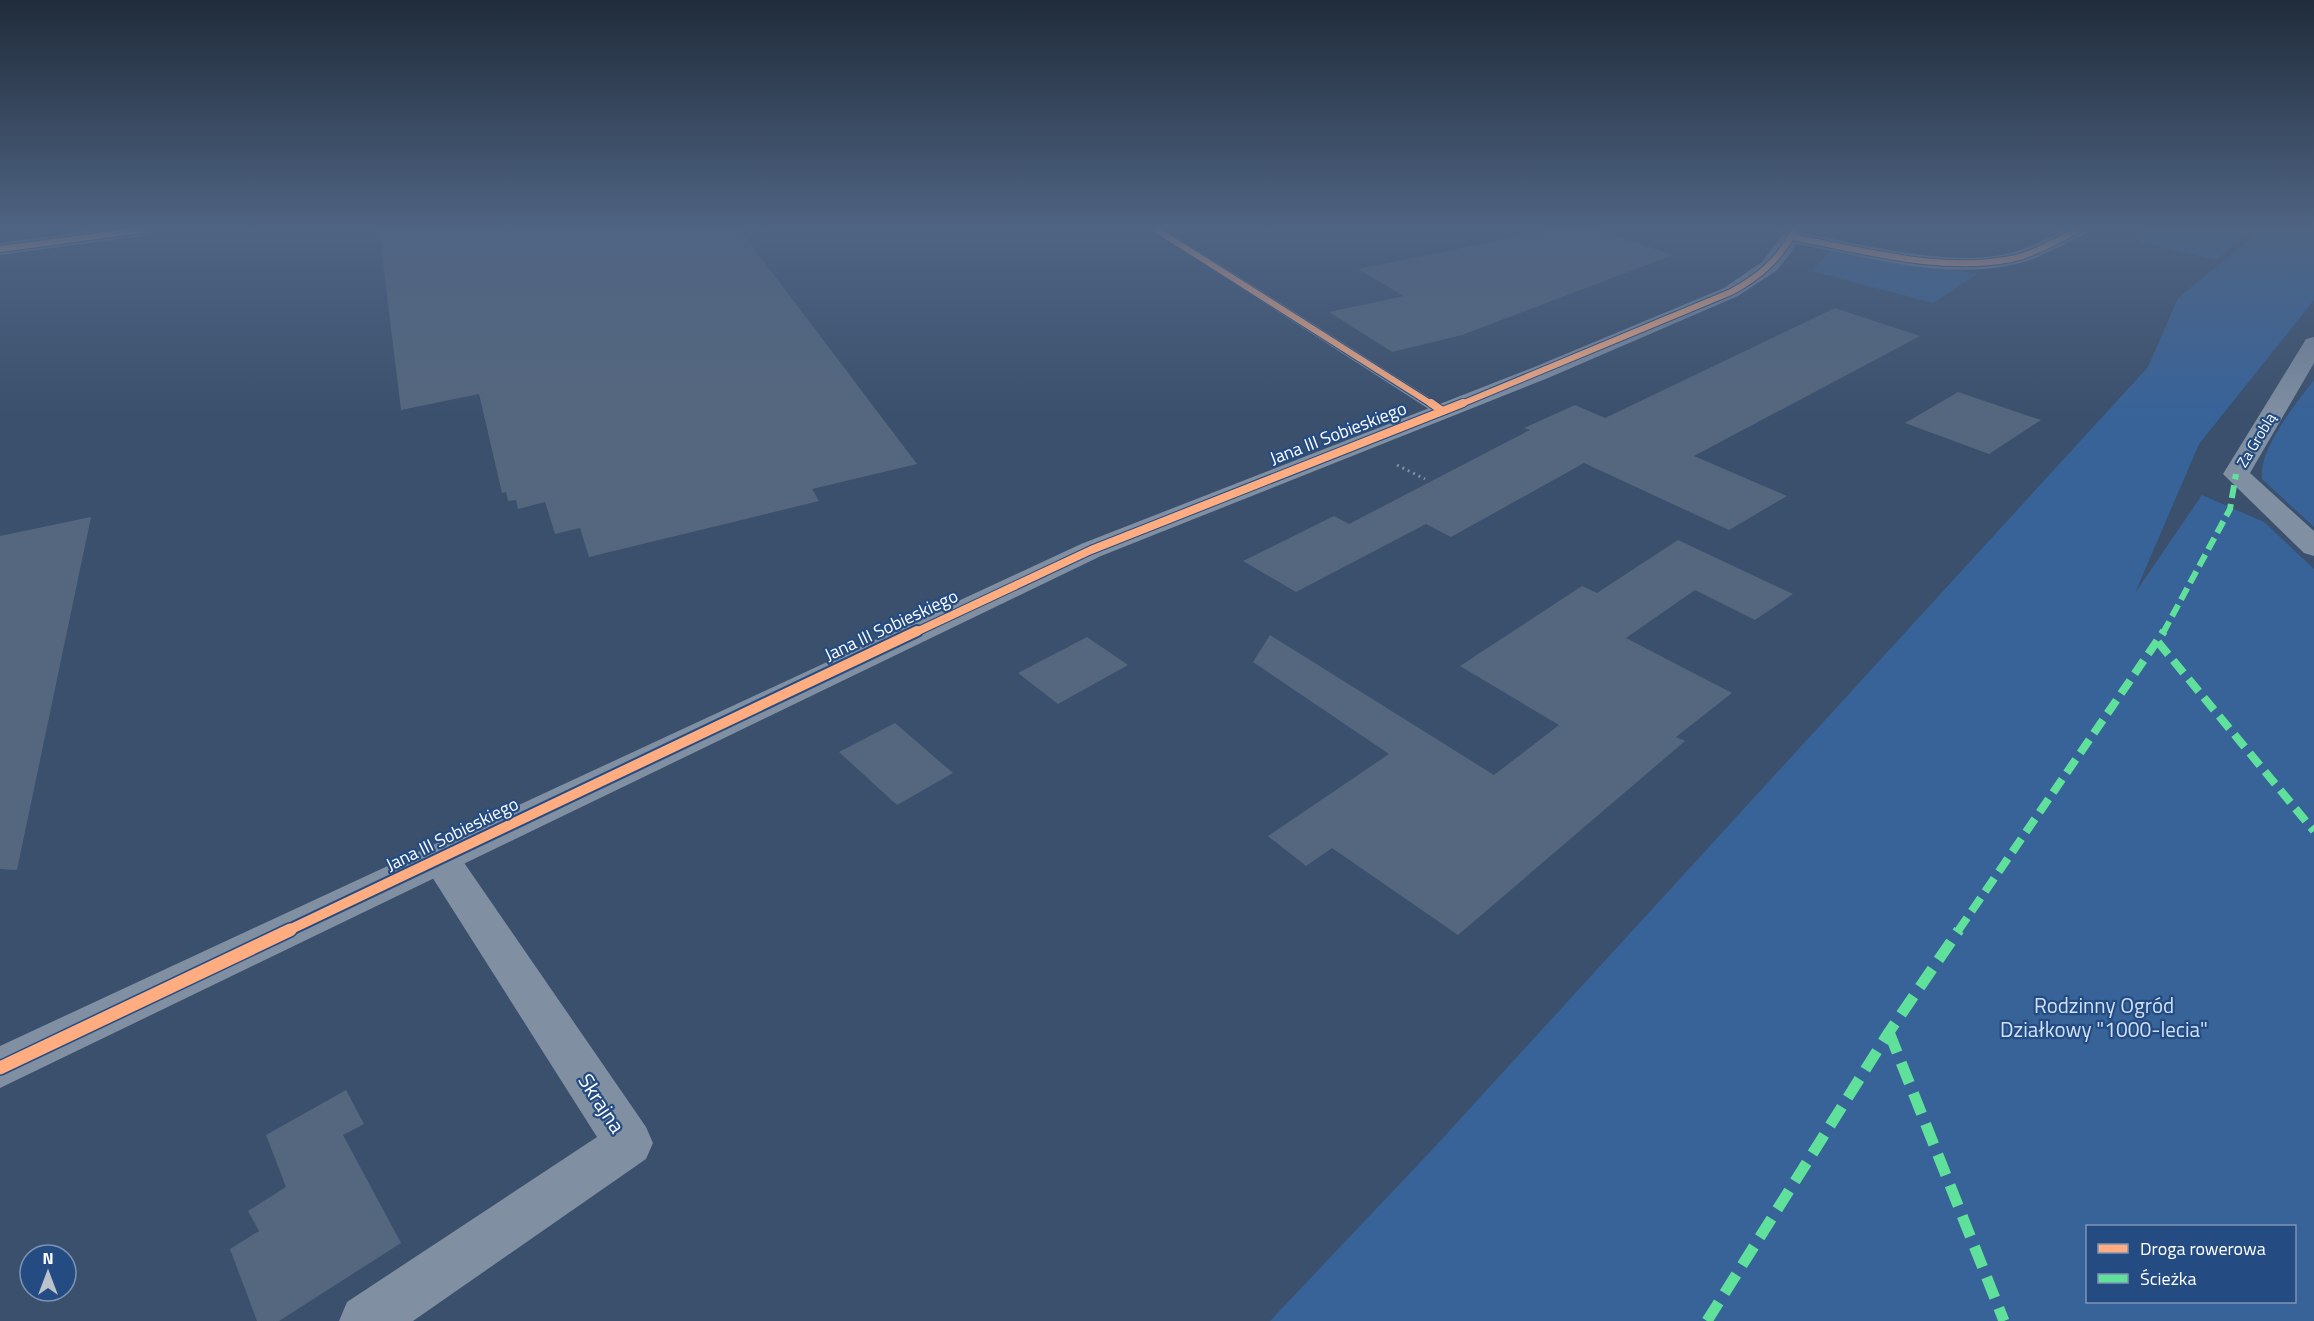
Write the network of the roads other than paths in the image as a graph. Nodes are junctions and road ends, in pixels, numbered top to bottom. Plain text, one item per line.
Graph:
1 (1254, 292) edge
2 (1732, 292) edge
3 (2314, 344) edge
4 (1441, 410) junction
5 (2314, 547) edge
6 (440, 858) junction
7 (0, 1068) edge
8 (366, 1321) edge

1 - 4 lane
2 - 4 street, Jana III Sobieskiego
3 - 5 street, Za Groblą
4 - 6 street, Jana III Sobieskiego
6 - 7 street, Jana III Sobieskiego
6 - 8 street, Skrajna

